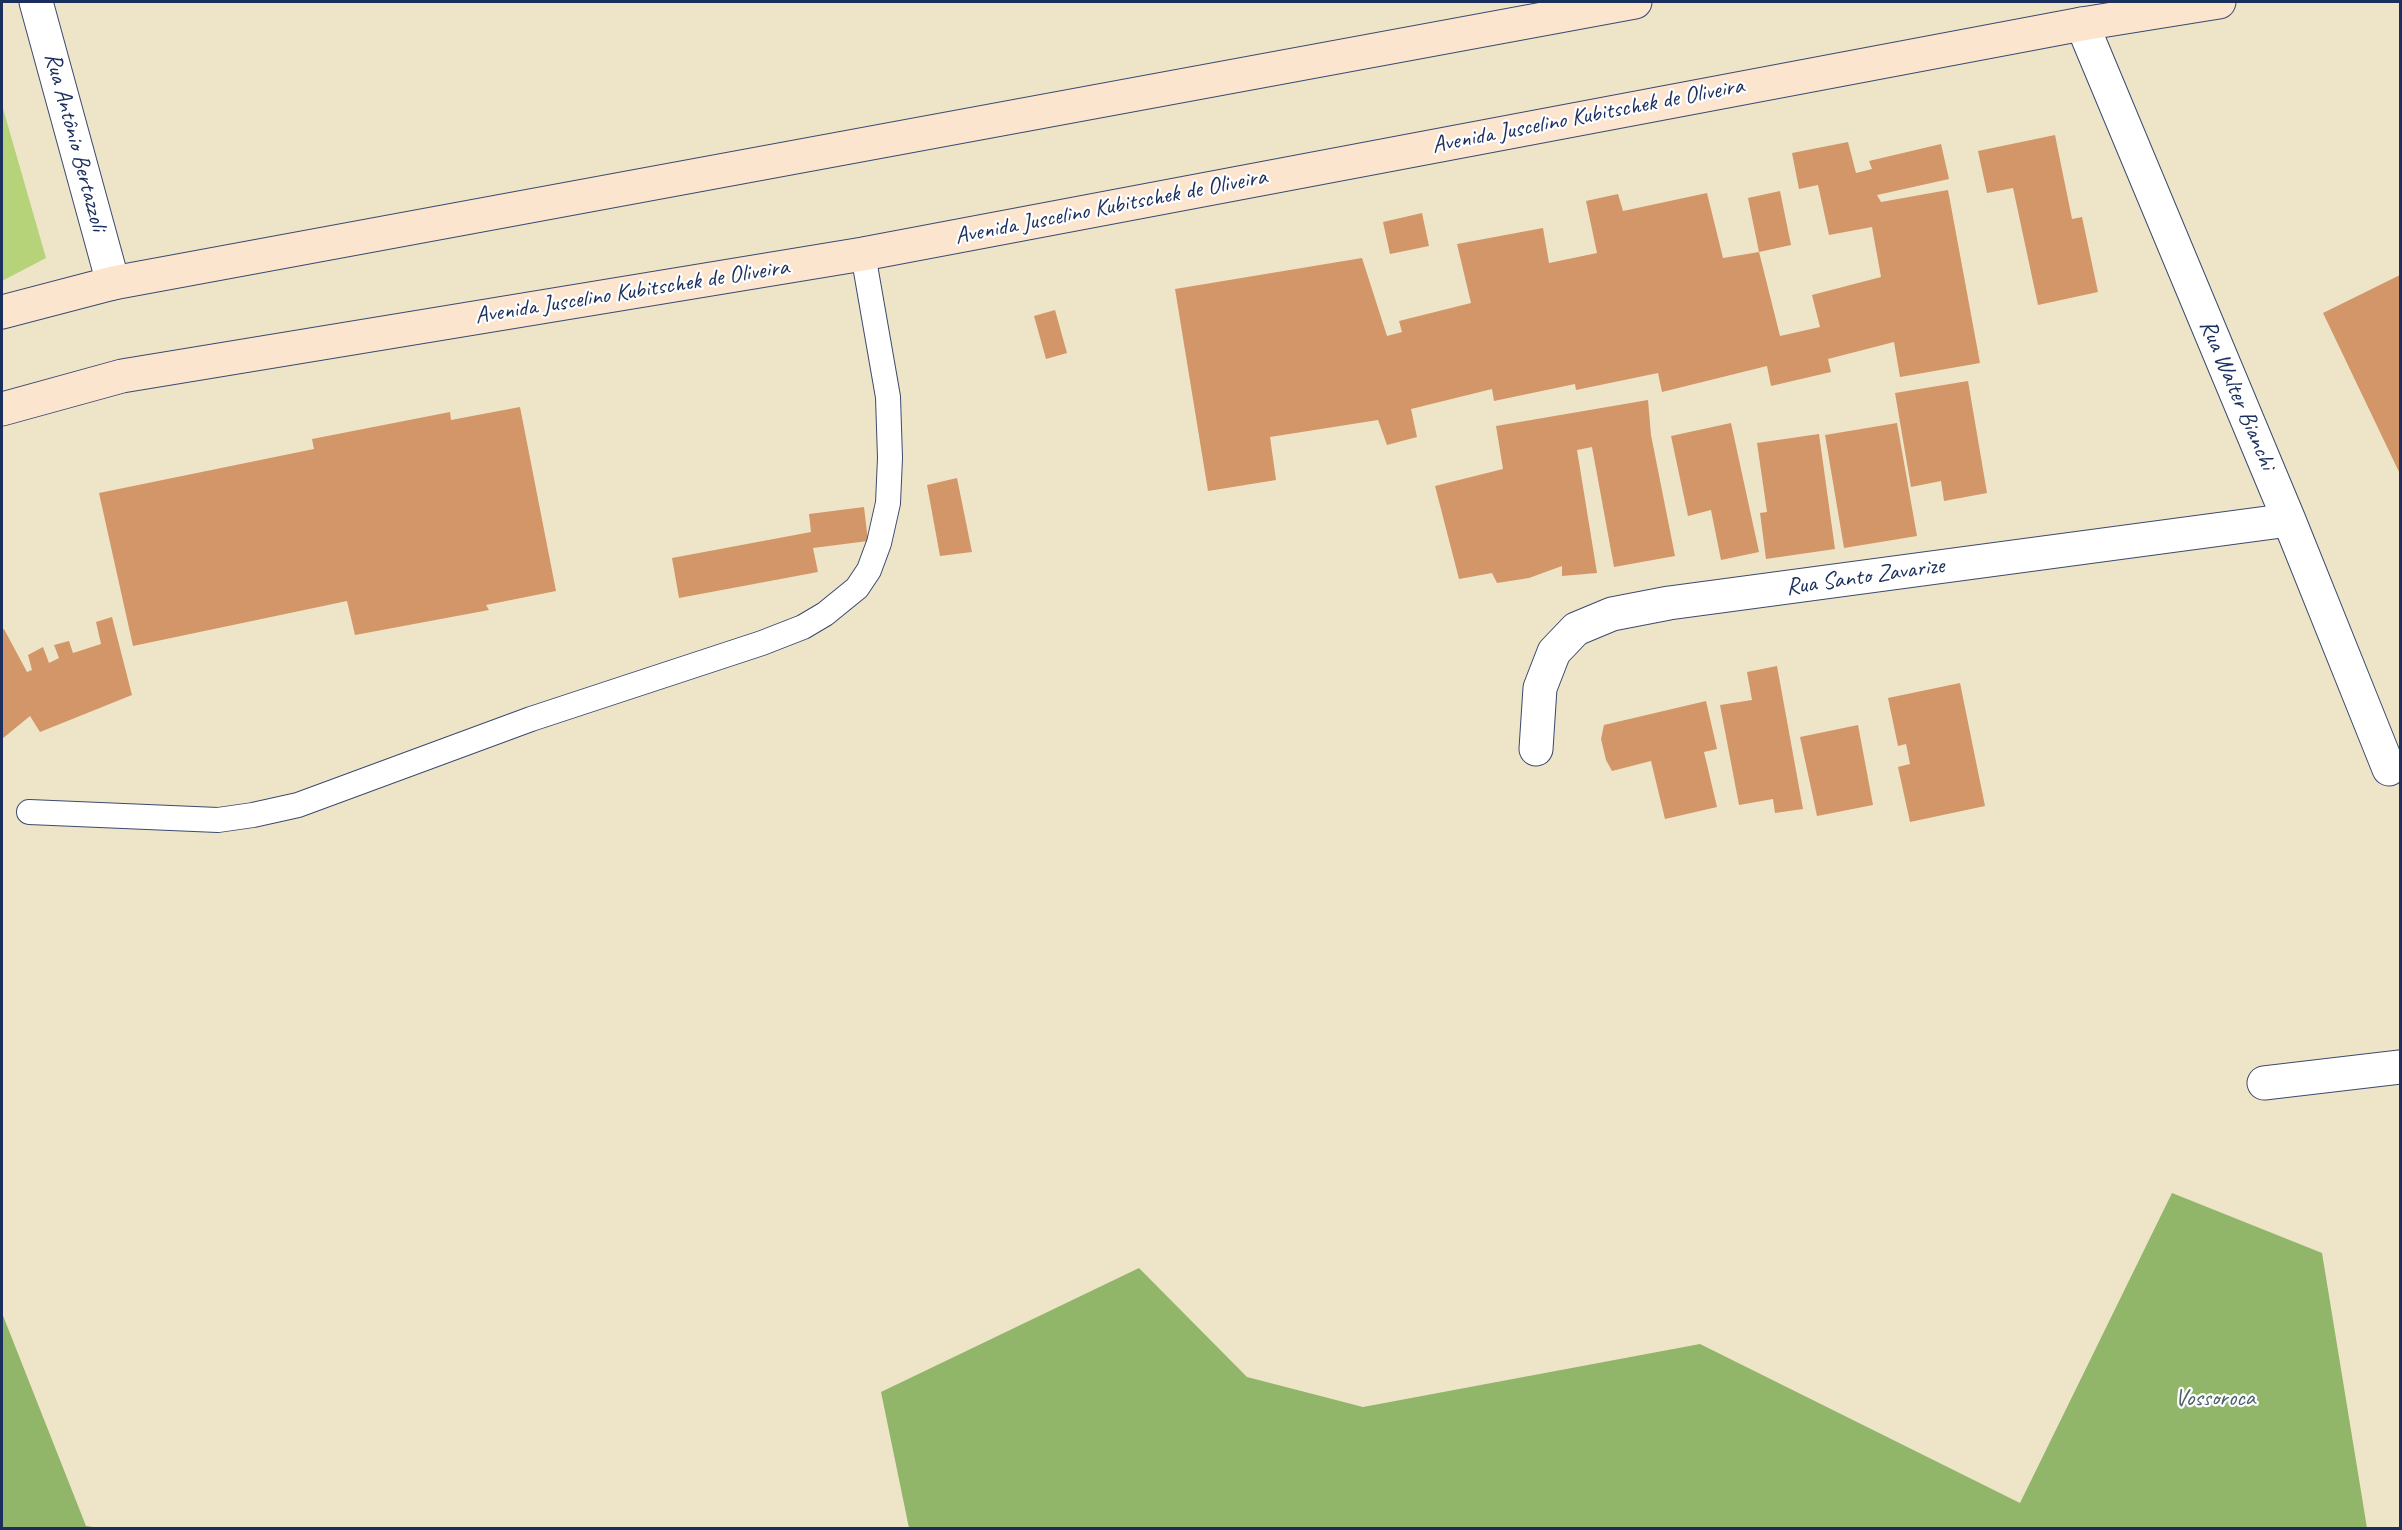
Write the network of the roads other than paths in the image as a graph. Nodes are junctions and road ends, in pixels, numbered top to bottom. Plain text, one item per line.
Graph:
1 (36, 2) edge
2 (1635, 2) edge
3 (2219, 2) edge
4 (1525, 12) edge
5 (2082, 24) junction
6 (863, 254) junction
7 (113, 283) junction
8 (2, 312) edge
9 (2, 409) edge
10 (2289, 520) junction
11 (1536, 749) dead end
12 (2389, 769) dead end
13 (29, 812) dead end
14 (2400, 1067) edge
15 (2264, 1083) dead end

1 - 7 street, Rua Antônio Bertazzoli
2 - 4 main road
3 - 5 main road, Avenida Juscelino Kubitschek de Oliveira
4 - 7 main road
5 - 6 main road, Avenida Juscelino Kubitschek de Oliveira
5 - 10 street, Rua Walter Bianchi
6 - 9 main road, Avenida Juscelino Kubitschek de Oliveira
6 - 13 lane
7 - 8 main road
10 - 11 street, Rua Santo Zavarize
10 - 12 street, Rua Walter Bianchi
14 - 15 street

